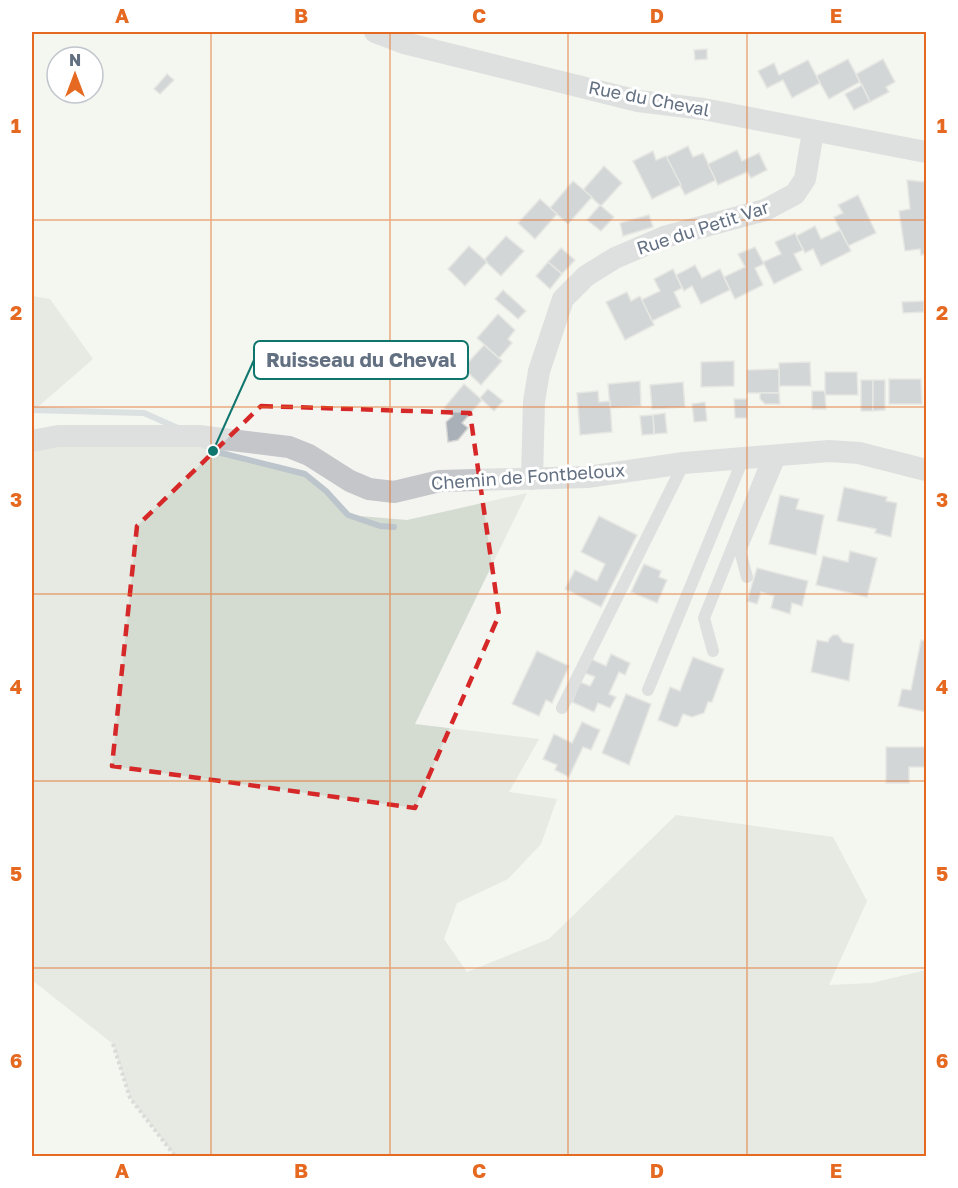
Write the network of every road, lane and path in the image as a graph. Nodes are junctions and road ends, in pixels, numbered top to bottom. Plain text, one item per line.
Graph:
1 (375, 32) edge
2 (813, 132) junction
3 (927, 152) edge
4 (32, 441) edge
5 (775, 455) junction
6 (743, 459) junction
7 (684, 463) junction
8 (927, 470) edge
9 (532, 479) junction
10 (747, 577) dead end
11 (713, 651) dead end
12 (648, 690) dead end
13 (562, 708) dead end
14 (113, 1044) dead end
15 (175, 1156) edge

1 - 2 street, Rue du Cheval
2 - 3 street, Rue du Cheval
2 - 9 street, Rue du Petit Var
4 - 9 street, Chemin de Fontbeloux
5 - 6 street, Chemin de Fontbeloux
5 - 8 street, Chemin de Fontbeloux
5 - 10 lane
5 - 11 lane
6 - 7 street, Chemin de Fontbeloux
6 - 12 lane
7 - 9 street, Chemin de Fontbeloux
7 - 13 lane
14 - 15 path

